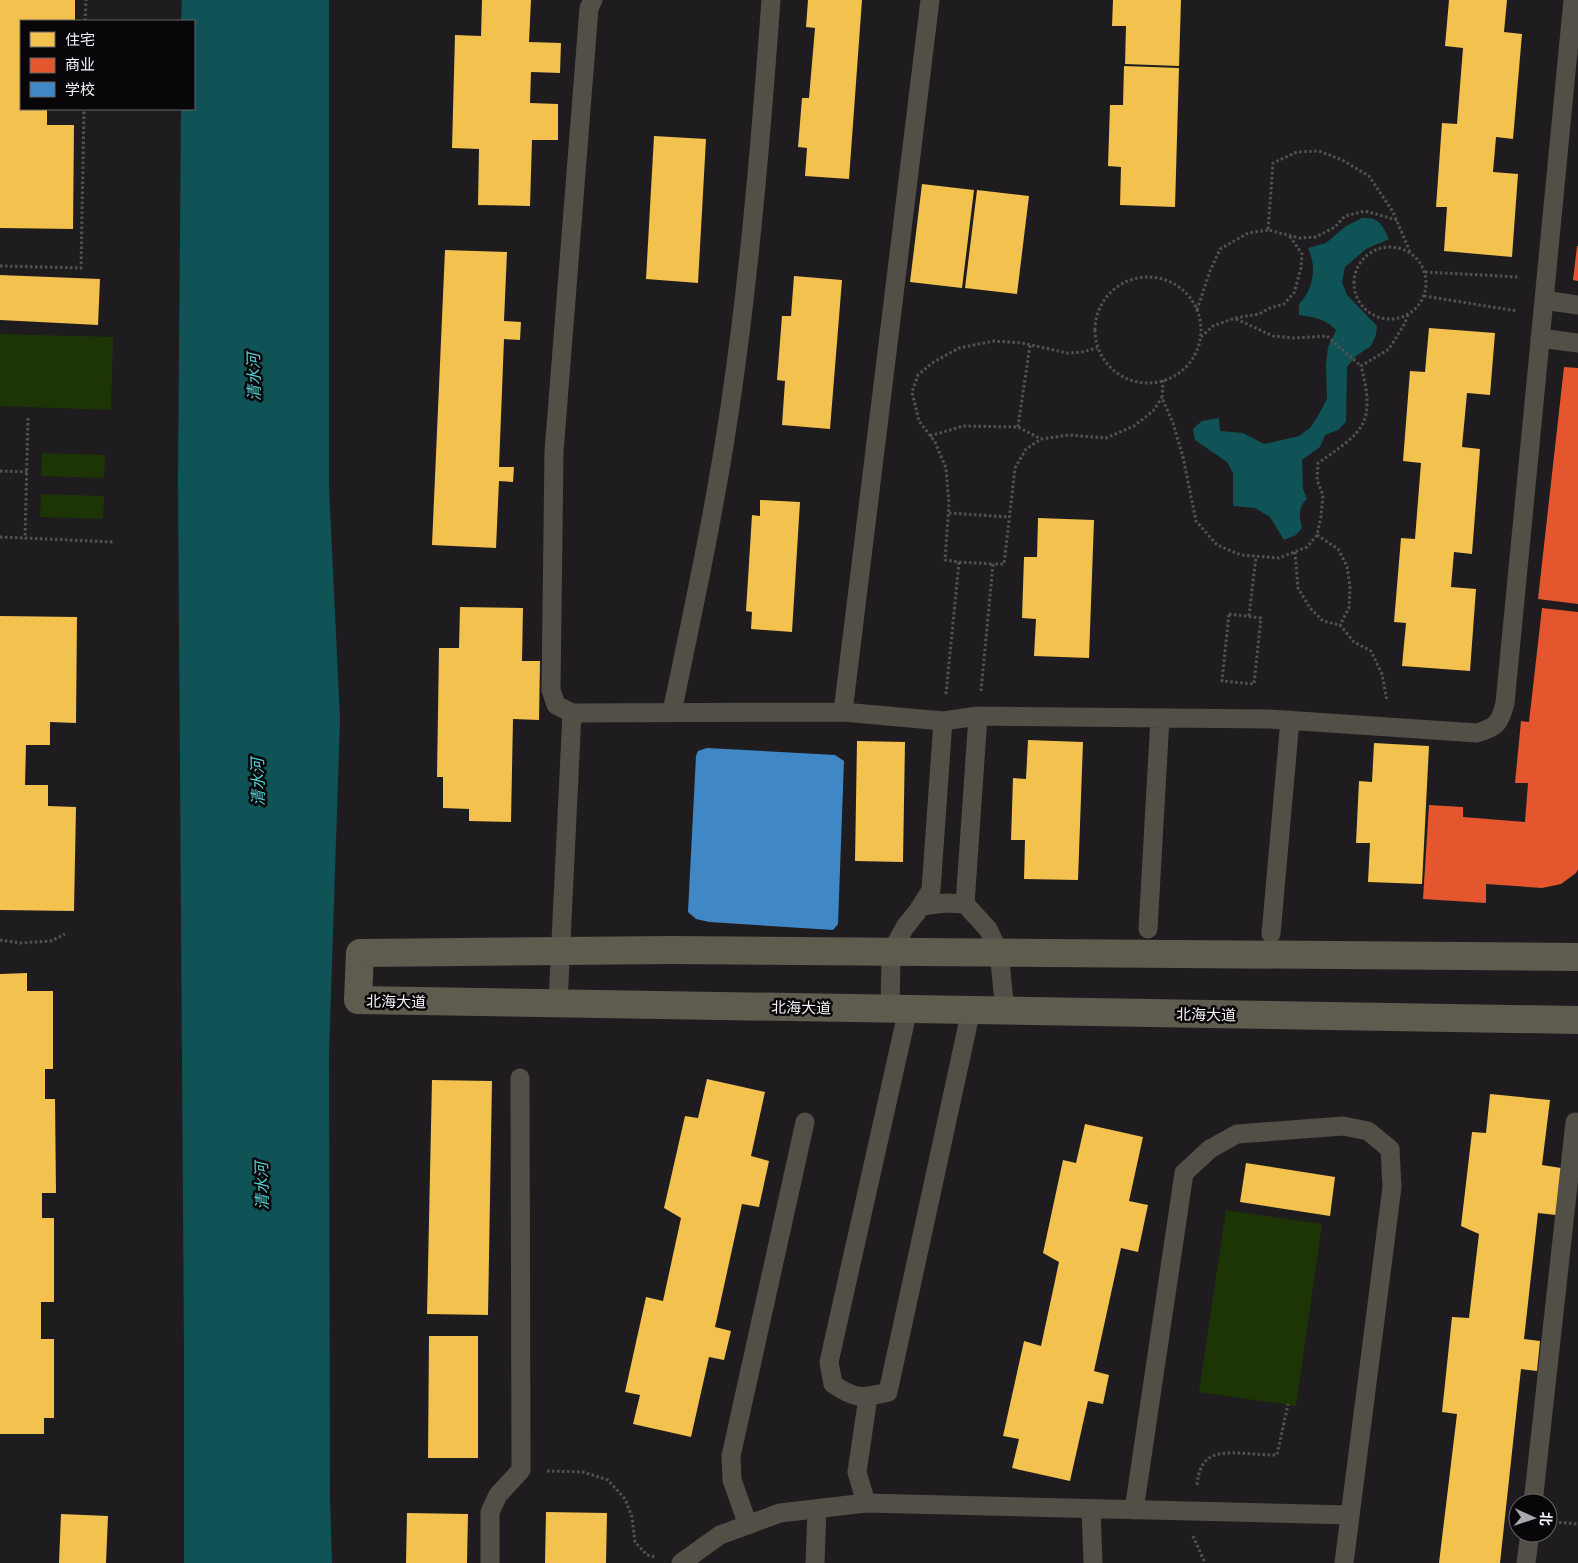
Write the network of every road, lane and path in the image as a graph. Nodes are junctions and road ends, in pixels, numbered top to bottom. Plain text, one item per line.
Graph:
1 (86, 0) edge
2 (594, 0) edge
3 (771, 0) edge
4 (930, 0) edge
5 (1573, 0) edge
6 (85, 20) edge
7 (84, 110) edge
8 (1397, 220) junction
9 (1268, 230) junction
10 (1288, 235) junction
11 (1410, 252) junction
12 (0, 266) edge
13 (1425, 272) junction
14 (1546, 273) junction
15 (1424, 296) junction
16 (1578, 305) edge
17 (1543, 309) junction
18 (1197, 310) junction
19 (1408, 314) junction
20 (1235, 318) junction
21 (1201, 337) junction
22 (1540, 338) junction
23 (1578, 343) edge
24 (1030, 345) junction
25 (1097, 348) junction
26 (1361, 366) junction
27 (1164, 380) junction
28 (1162, 398) junction
29 (28, 418) dead end
30 (1018, 428) junction
31 (930, 436) junction
32 (1041, 439) junction
33 (0, 471) edge
34 (27, 472) junction
35 (949, 513) junction
36 (1009, 516) junction
37 (1317, 535) junction
38 (0, 538) edge
39 (25, 538) junction
40 (113, 542) dead end
41 (1295, 552) junction
42 (1256, 556) junction
43 (959, 562) junction
44 (993, 564) junction
45 (1249, 616) junction
46 (1340, 625) junction
47 (572, 712) junction
48 (672, 712) junction
49 (843, 712) junction
50 (978, 716) junction
51 (1160, 718) junction
52 (1290, 720) junction
53 (943, 721) junction
54 (1391, 727) junction
55 (965, 904) junction
56 (921, 906) junction
57 (1148, 929) dead end
58 (65, 934) dead end
59 (1271, 934) dead end
60 (0, 940) edge
61 (560, 951) junction
62 (893, 952) junction
63 (999, 952) junction
64 (1578, 956) edge
65 (558, 1004) junction
66 (899, 1009) junction
67 (971, 1010) junction
68 (1005, 1011) junction
69 (1578, 1020) edge
70 (520, 1078) dead end
71 (805, 1122) dead end
72 (1575, 1122) dead end
73 (868, 1397) junction
74 (1288, 1404) dead end
75 (521, 1470) junction
76 (1534, 1493) edge
77 (866, 1503) junction
78 (817, 1509) junction
79 (1092, 1509) junction
80 (1134, 1510) junction
81 (1194, 1511) junction
82 (1350, 1515) junction
83 (1558, 1522) edge
84 (748, 1524) junction
85 (1578, 1524) edge
86 (1529, 1543) edge
87 (490, 1563) edge
88 (681, 1563) edge
89 (816, 1563) edge
90 (1094, 1563) edge
91 (1344, 1563) edge
92 (1526, 1563) edge

1 - 6 path
2 - 47 lane
3 - 48 lane
4 - 49 lane
5 - 14 lane
7 - 12 path
8 - 9 path
8 - 10 path
8 - 11 path
9 - 10 path
9 - 18 path
10 - 20 path
11 - 13 path
11 - 19 path
13 - 14 path
13 - 15 path
14 - 17 lane
15 - 17 path
15 - 19 path
16 - 17 lane
17 - 22 lane
18 - 21 path
18 - 25 path
19 - 26 path
20 - 21 path
20 - 26 path
21 - 27 path
22 - 23 lane
22 - 54 lane
24 - 25 path
24 - 30 path
24 - 31 path
25 - 27 path
26 - 37 path
27 - 28 path
28 - 32 path
28 - 42 path
29 - 34 path
30 - 31 path
30 - 32 path
31 - 35 path
32 - 36 path
33 - 34 path
34 - 39 path
35 - 36 path
35 - 43 path
36 - 44 path
37 - 41 path
37 - 46 path
38 - 39 path
39 - 40 path
41 - 42 path
41 - 46 path
42 - 45 path
43 - 44 path
43 - 53 path
44 - 50 path
45 - 45 path
46 - 54 path
47 - 48 lane
47 - 61 lane
48 - 49 lane
49 - 53 lane
50 - 51 lane
50 - 53 lane
50 - 55 lane
51 - 52 lane
51 - 57 lane
52 - 54 lane
52 - 59 lane
53 - 56 lane
55 - 56 lane
55 - 63 lane
56 - 62 lane
58 - 60 path
61 - 62 street, 北海大道
61 - 65 lane
61 - 65 street, 北海大道
62 - 63 street, 北海大道
62 - 66 lane
63 - 64 street, 北海大道
63 - 68 lane
65 - 66 street, 北海大道
66 - 67 street, 北海大道
66 - 73 lane
67 - 68 street, 北海大道
67 - 73 lane
68 - 69 street, 北海大道
70 - 75 lane
71 - 84 lane
72 - 76 lane
73 - 77 lane
74 - 81 path
75 - 87 lane
75 - 88 path
77 - 78 lane
77 - 79 lane
78 - 84 lane
78 - 89 lane
79 - 80 lane
79 - 90 lane
80 - 81 lane
80 - 82 lane
81 - 82 lane
82 - 91 lane
83 - 85 path
84 - 88 lane
86 - 92 lane

